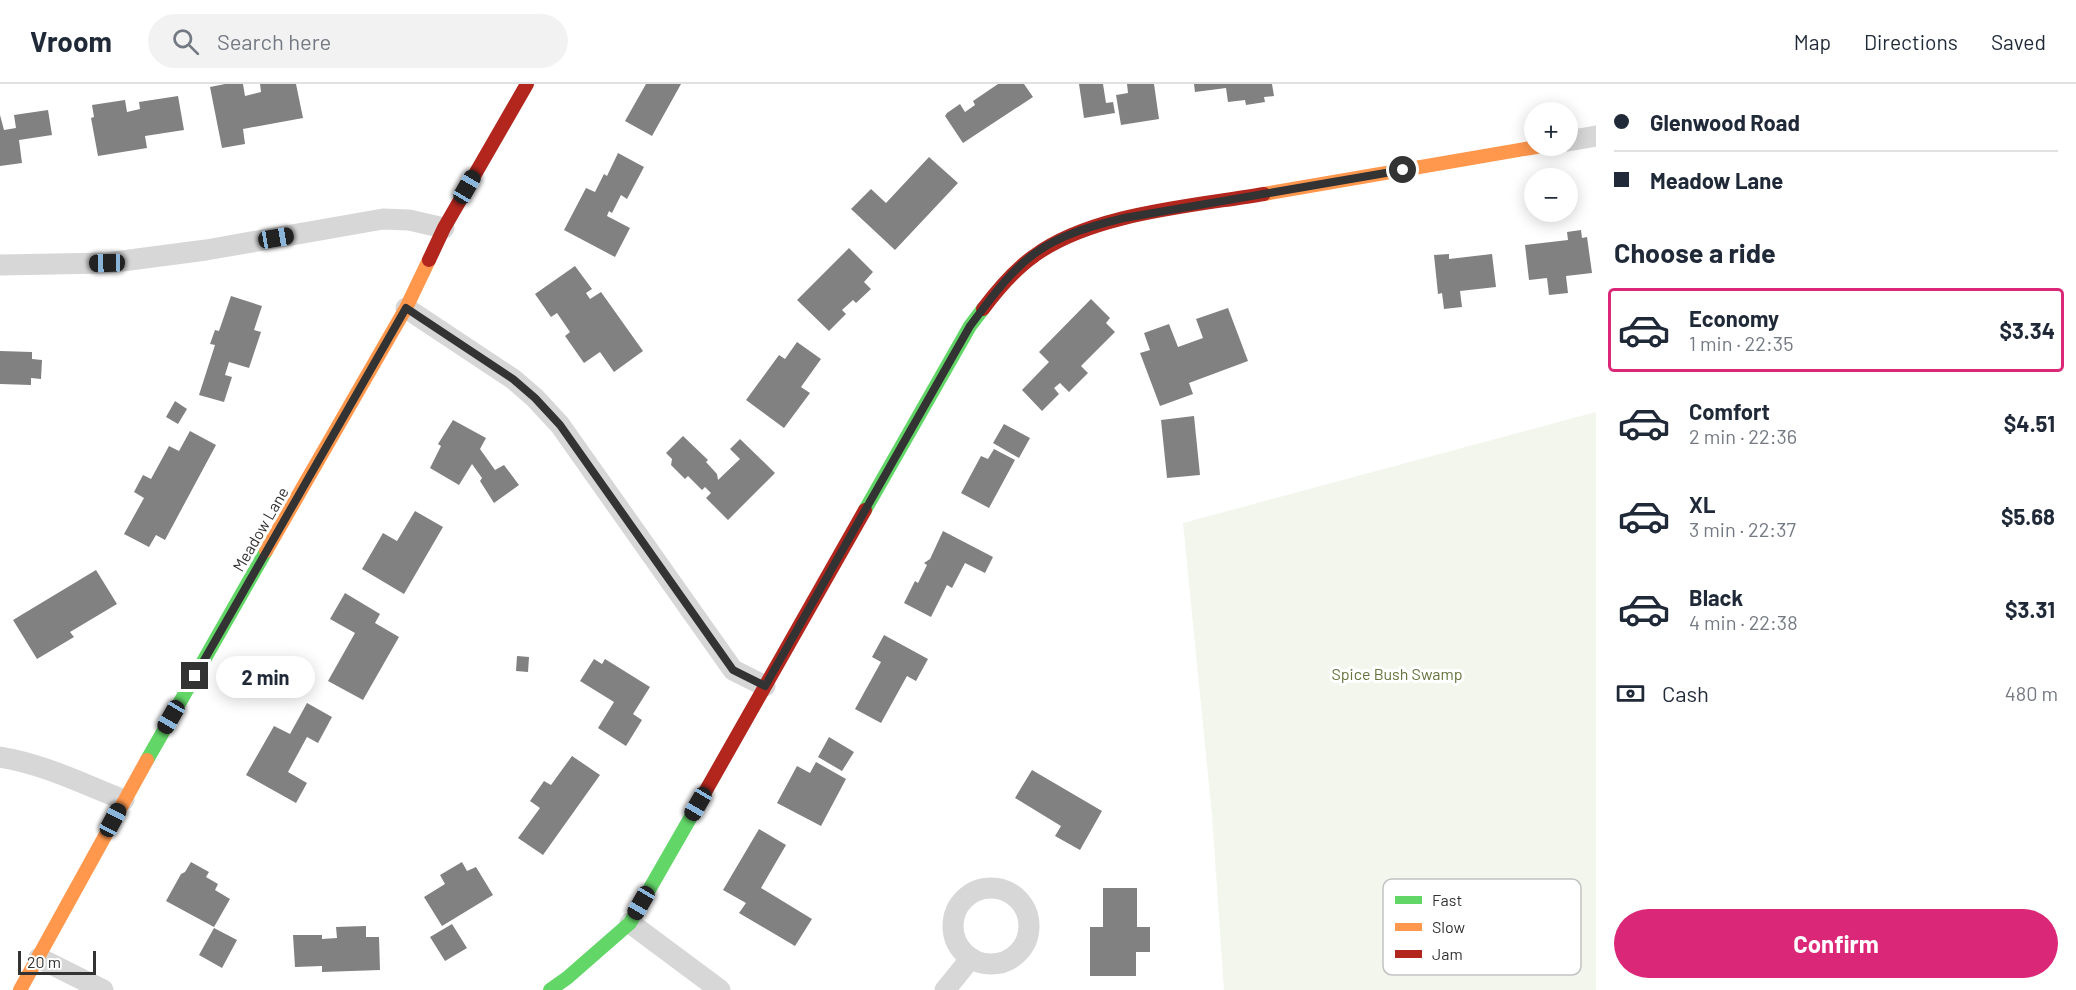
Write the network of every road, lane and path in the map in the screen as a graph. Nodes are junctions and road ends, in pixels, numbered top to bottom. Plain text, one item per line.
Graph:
1 (527, 84) edge
2 (1596, 136) edge
3 (1578, 139) edge
4 (1524, 149) edge
5 (444, 228) junction
6 (0, 265) edge
7 (406, 308) junction
8 (765, 686) junction
9 (0, 757) edge
10 (124, 800) junction
11 (630, 923) junction
12 (39, 958) junction
13 (971, 958) dead end
14 (20, 990) edge
15 (104, 990) edge
16 (550, 990) edge
17 (720, 990) edge
18 (945, 990) edge

1 - 5 street, Meadow Lane
2 - 3 street
4 - 8 street
5 - 6 street
5 - 7 street, Meadow Lane
7 - 8 street
7 - 10 street, Meadow Lane
8 - 11 street
9 - 10 street
10 - 12 street, Meadow Lane
11 - 16 street
11 - 17 street
12 - 14 street, Meadow Lane
12 - 15 street
13 - 18 street

